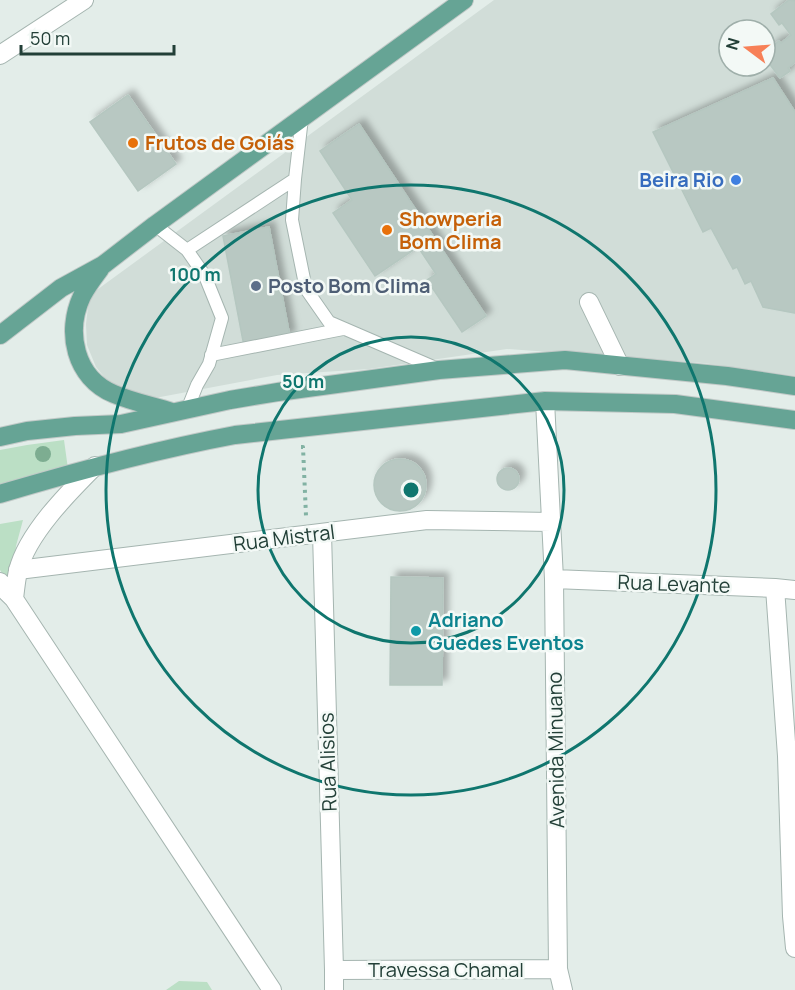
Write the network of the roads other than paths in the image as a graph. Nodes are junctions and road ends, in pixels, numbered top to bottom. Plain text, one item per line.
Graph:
1 (84, 0) edge
2 (464, 0) edge
3 (0, 55) edge
4 (302, 118) junction
5 (295, 179) junction
6 (155, 225) junction
7 (187, 250) junction
8 (102, 265) junction
9 (589, 302) dead end
10 (344, 329) junction
11 (0, 335) edge
12 (211, 355) junction
13 (620, 366) junction
14 (439, 370) junction
15 (795, 386) edge
16 (545, 401) junction
17 (181, 411) junction
18 (795, 420) edge
19 (0, 437) edge
20 (95, 466) junction
21 (0, 494) edge
22 (551, 522) junction
23 (315, 534) junction
24 (18, 570) junction
25 (554, 579) junction
26 (0, 582) edge
27 (775, 588) junction
28 (795, 590) edge
29 (14, 599) junction
30 (791, 763) edge
31 (795, 948) edge
32 (558, 969) junction
33 (334, 970) junction
34 (272, 990) edge
35 (334, 990) edge
36 (563, 990) edge

1 - 3 street
2 - 4 main road
4 - 5 lane
4 - 6 main road
5 - 7 lane
5 - 10 lane
6 - 7 lane
6 - 8 main road
7 - 12 lane
8 - 11 main road
8 - 17 main road
9 - 13 street
10 - 12 lane
10 - 14 lane
12 - 17 lane
13 - 14 main road
13 - 15 main road
14 - 17 main road
16 - 18 main road
16 - 20 main road
16 - 22 street, Avenida Minuano
17 - 19 main road
20 - 21 main road
20 - 24 street
22 - 23 street, Rua Mistral
22 - 25 street, Avenida Minuano
23 - 24 street, Rua Mistral
23 - 33 street, Rua Alisios
24 - 29 street
25 - 27 street, Rua Levante
25 - 32 street, Avenida Minuano
26 - 29 street
27 - 28 street, Rua Levante
27 - 30 street
29 - 34 street
30 - 31 street
32 - 33 street, Travessa Chamal
32 - 36 street, Avenida Minuano
33 - 35 street, Rua Alisios

